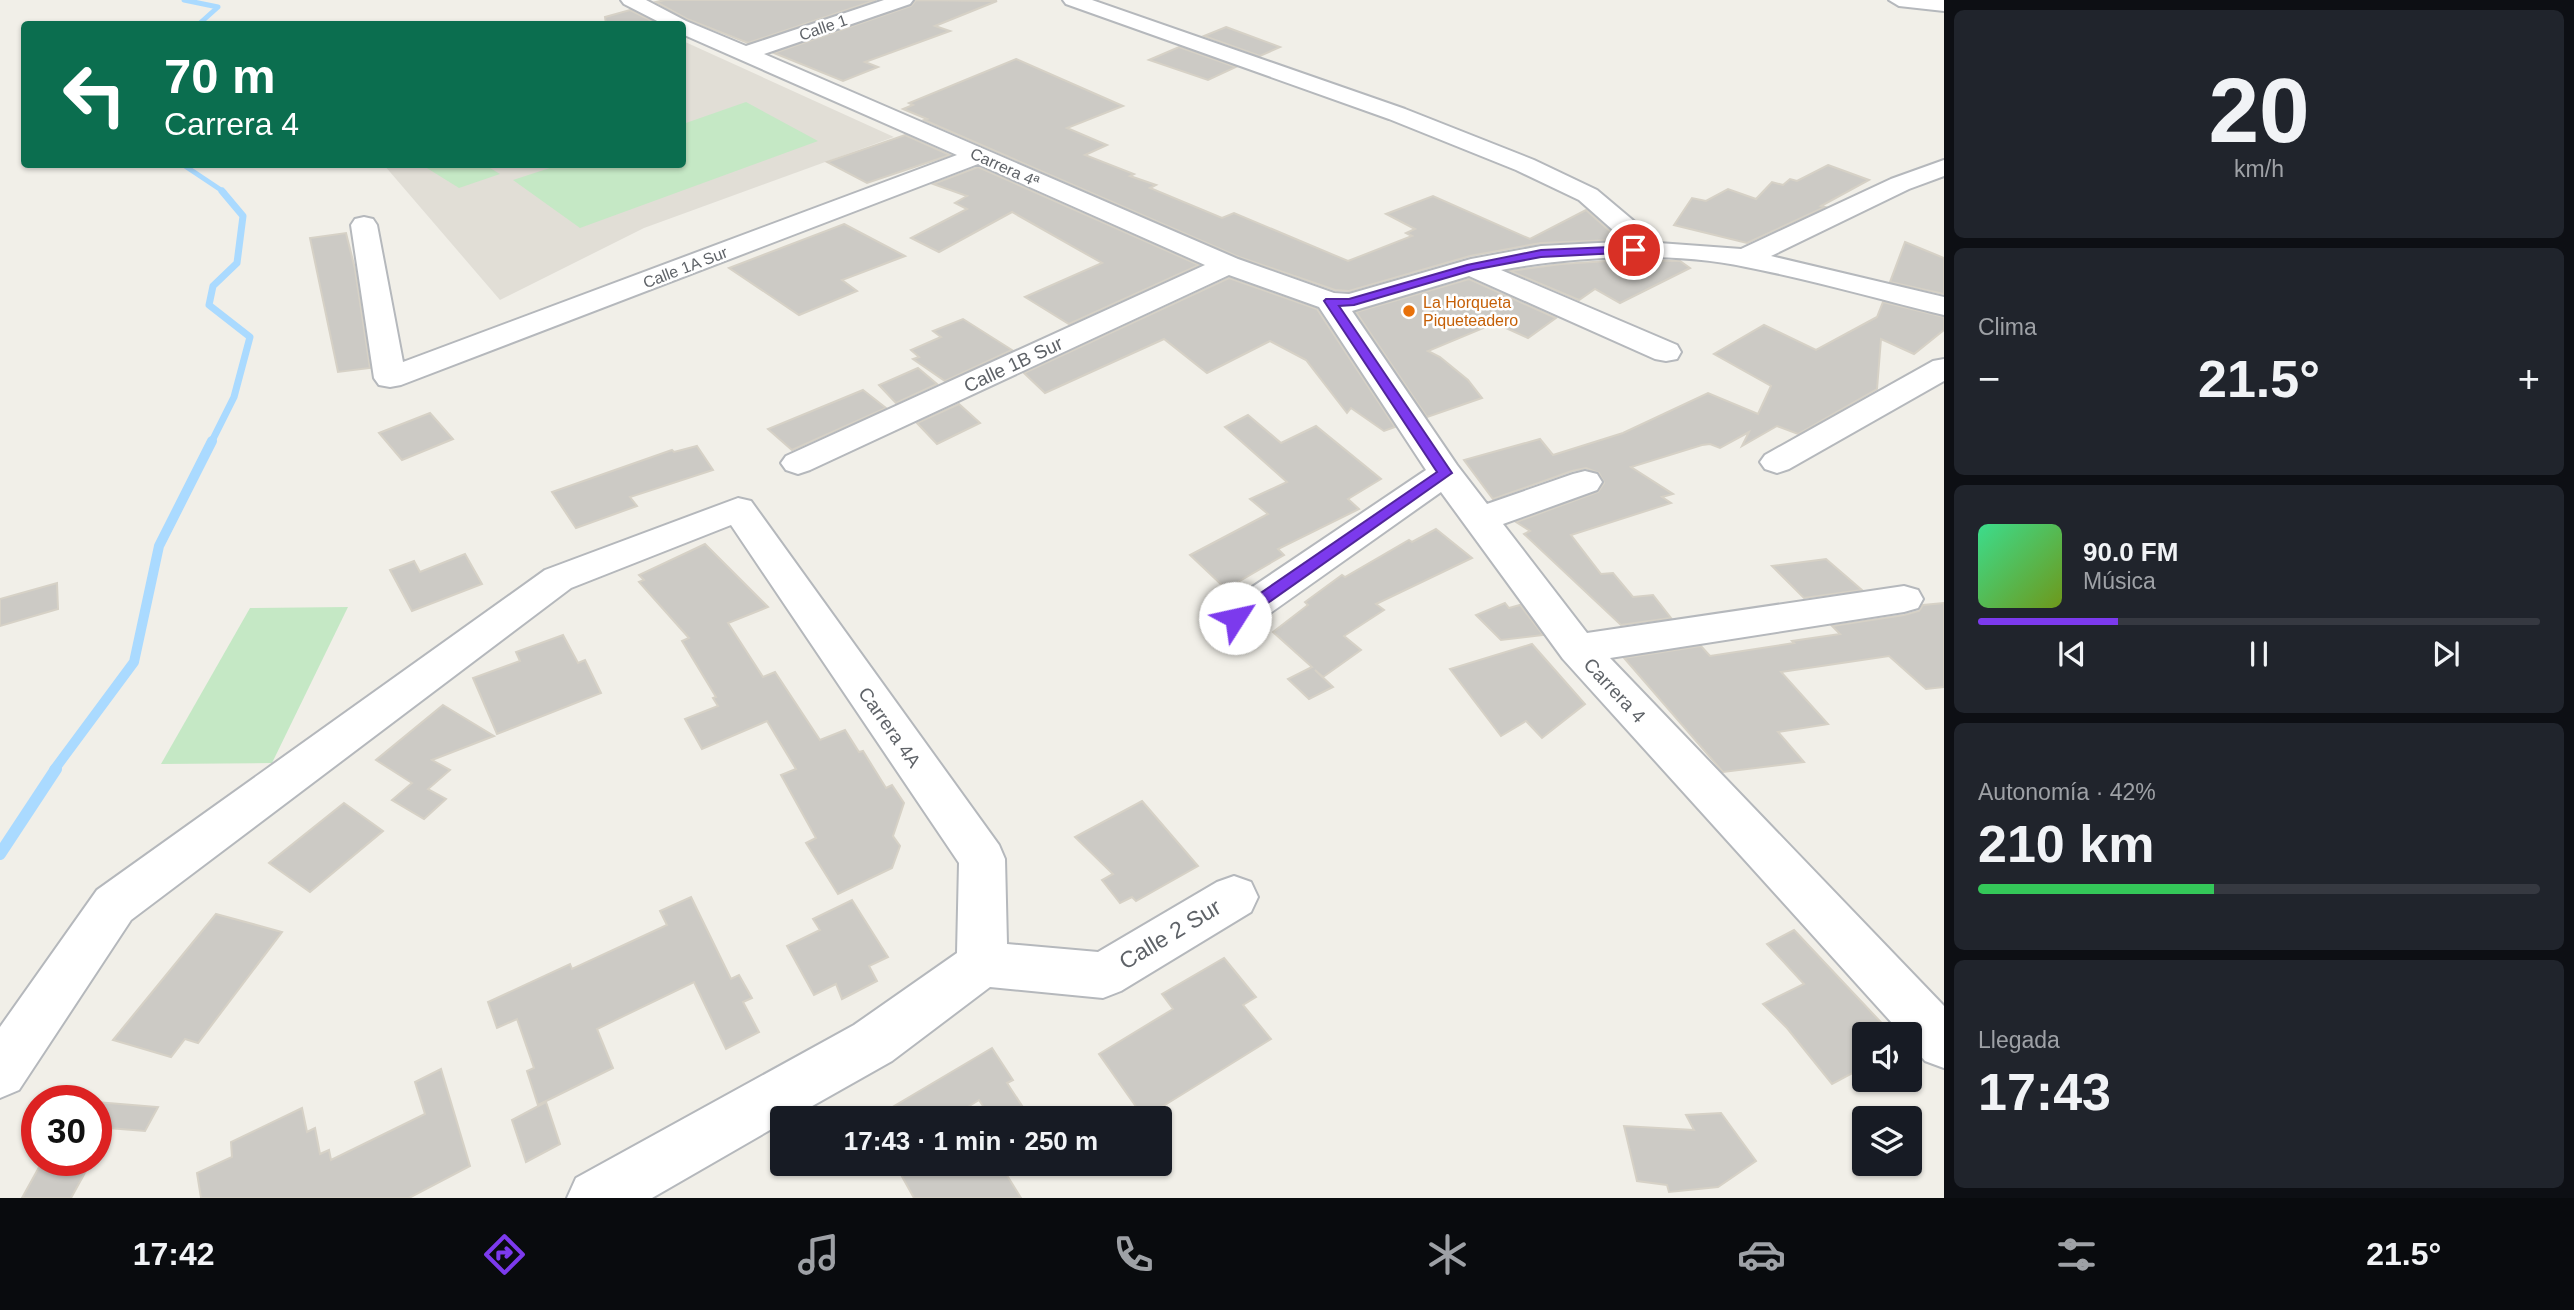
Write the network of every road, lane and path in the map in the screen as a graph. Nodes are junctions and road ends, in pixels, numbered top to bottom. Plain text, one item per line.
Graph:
1 (631, 0) edge
2 (903, 0) edge
3 (1073, 0) edge
4 (1899, 0) edge
5 (1944, 5) edge
6 (672, 21) edge
7 (686, 28) edge
8 (744, 54) junction
9 (980, 155) junction
10 (1944, 167) edge
11 (364, 225) dead end
12 (1634, 250) junction
13 (1745, 258) junction
14 (1228, 265) junction
15 (1471, 267) junction
16 (1330, 301) junction
17 (1944, 306) edge
18 (1666, 352) dead end
19 (1944, 368) edge
20 (1777, 462) dead end
21 (798, 463) dead end
22 (1445, 473) junction
23 (1585, 482) dead end
24 (1482, 519) junction
25 (1903, 598) dead end
26 (1235, 618) dead end
27 (1577, 649) junction
28 (1234, 897) dead end
29 (982, 964) junction
30 (1944, 1043) edge
31 (0, 1072) edge
32 (596, 1198) edge

1 - 6 street, Carrera 4ª
2 - 8 street, Calle 1
3 - 12 street
4 - 5 street
7 - 8 street, Carrera 4ª
8 - 9 street, Carrera 4ª
9 - 11 street, Calle 1A Sur
9 - 14 street, Carrera 4ª
10 - 13 street
12 - 13 street
12 - 15 street
13 - 17 street
14 - 16 street, Carrera 4ª
14 - 21 street, Calle 1B Sur
15 - 16 street
15 - 18 street
16 - 22 street, Carrera 4
19 - 20 street
22 - 24 street, Carrera 4
22 - 26 street
23 - 24 street
24 - 27 street, Carrera 4
25 - 27 street
27 - 30 street, Carrera 4
28 - 29 street, Calle 2 Sur
29 - 31 street, Carrera 4A
29 - 32 street

